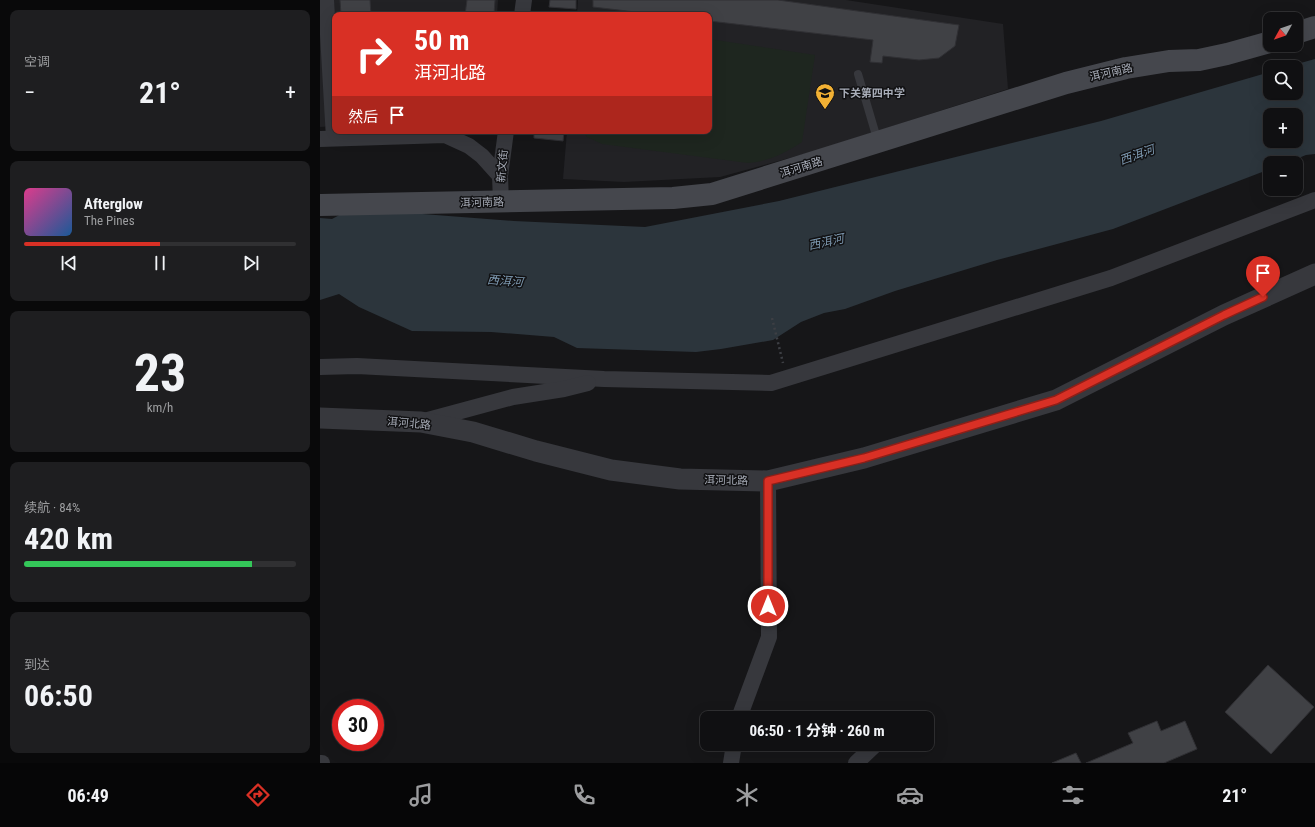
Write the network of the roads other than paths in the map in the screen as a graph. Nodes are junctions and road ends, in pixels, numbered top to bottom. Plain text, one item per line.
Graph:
1 (326, 0) edge
2 (524, 0) edge
3 (522, 12) edge
4 (1315, 27) edge
5 (1303, 31) edge
6 (1263, 44) edge
7 (858, 74) dead end
8 (506, 134) edge
9 (327, 138) edge
10 (879, 143) junction
11 (500, 176) junction
12 (1315, 200) edge
13 (501, 202) junction
14 (320, 205) edge
15 (1315, 274) edge
16 (320, 367) edge
17 (604, 380) junction
18 (320, 418) edge
19 (421, 422) junction
20 (768, 481) junction
21 (742, 711) edge
22 (733, 751) edge
23 (869, 751) edge
24 (731, 763) edge
25 (856, 763) edge

1 - 9 street
2 - 3 street
4 - 5 main road
6 - 10 main road, 洱河南路
7 - 10 lane
8 - 11 street, 新文街
9 - 11 street
10 - 13 main road, 洱河南路
11 - 13 street, 新文街
12 - 17 street
13 - 14 main road, 洱河南路
15 - 20 street, 洱河北路
16 - 17 street
17 - 19 street
18 - 19 street, 洱河北路
19 - 20 street, 洱河北路
20 - 21 street
22 - 24 street
23 - 25 street

